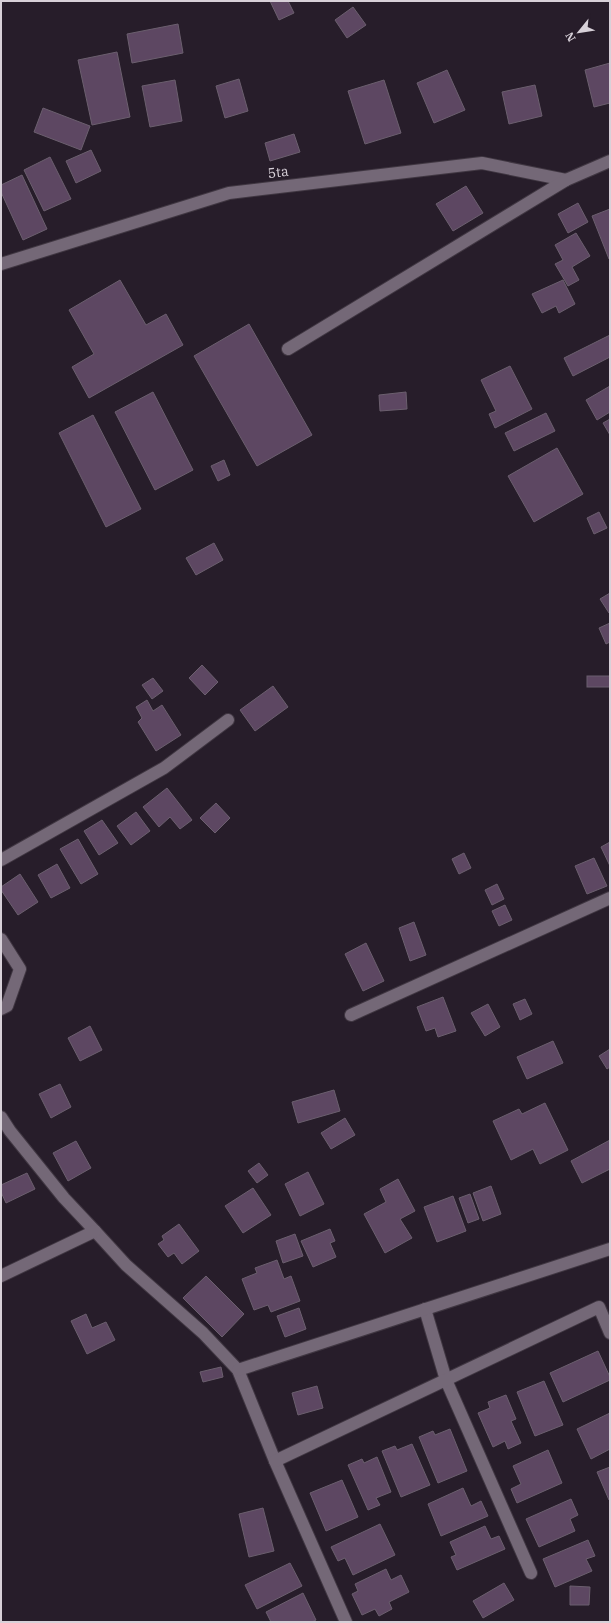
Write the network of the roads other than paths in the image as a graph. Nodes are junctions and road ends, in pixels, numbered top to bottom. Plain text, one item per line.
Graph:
1 (610, 160) edge
2 (566, 180) junction
3 (1, 264) edge
4 (288, 349) dead end
5 (228, 720) dead end
6 (1, 860) edge
7 (610, 898) edge
8 (1, 939) edge
9 (1, 1009) edge
10 (351, 1015) dead end
11 (1, 1117) edge
12 (95, 1231) junction
13 (610, 1249) edge
14 (1, 1276) edge
15 (425, 1309) junction
16 (610, 1333) edge
17 (238, 1370) junction
18 (446, 1380) junction
19 (274, 1461) junction
20 (531, 1572) dead end
21 (346, 1622) edge

1 - 2 street
2 - 3 street, 5ta
2 - 4 street
5 - 6 street
7 - 10 street
8 - 9 street
11 - 12 street
12 - 14 street
12 - 17 street
13 - 15 street
15 - 17 street
15 - 18 street
16 - 18 street
17 - 19 street
18 - 19 street
18 - 20 street
19 - 21 street

